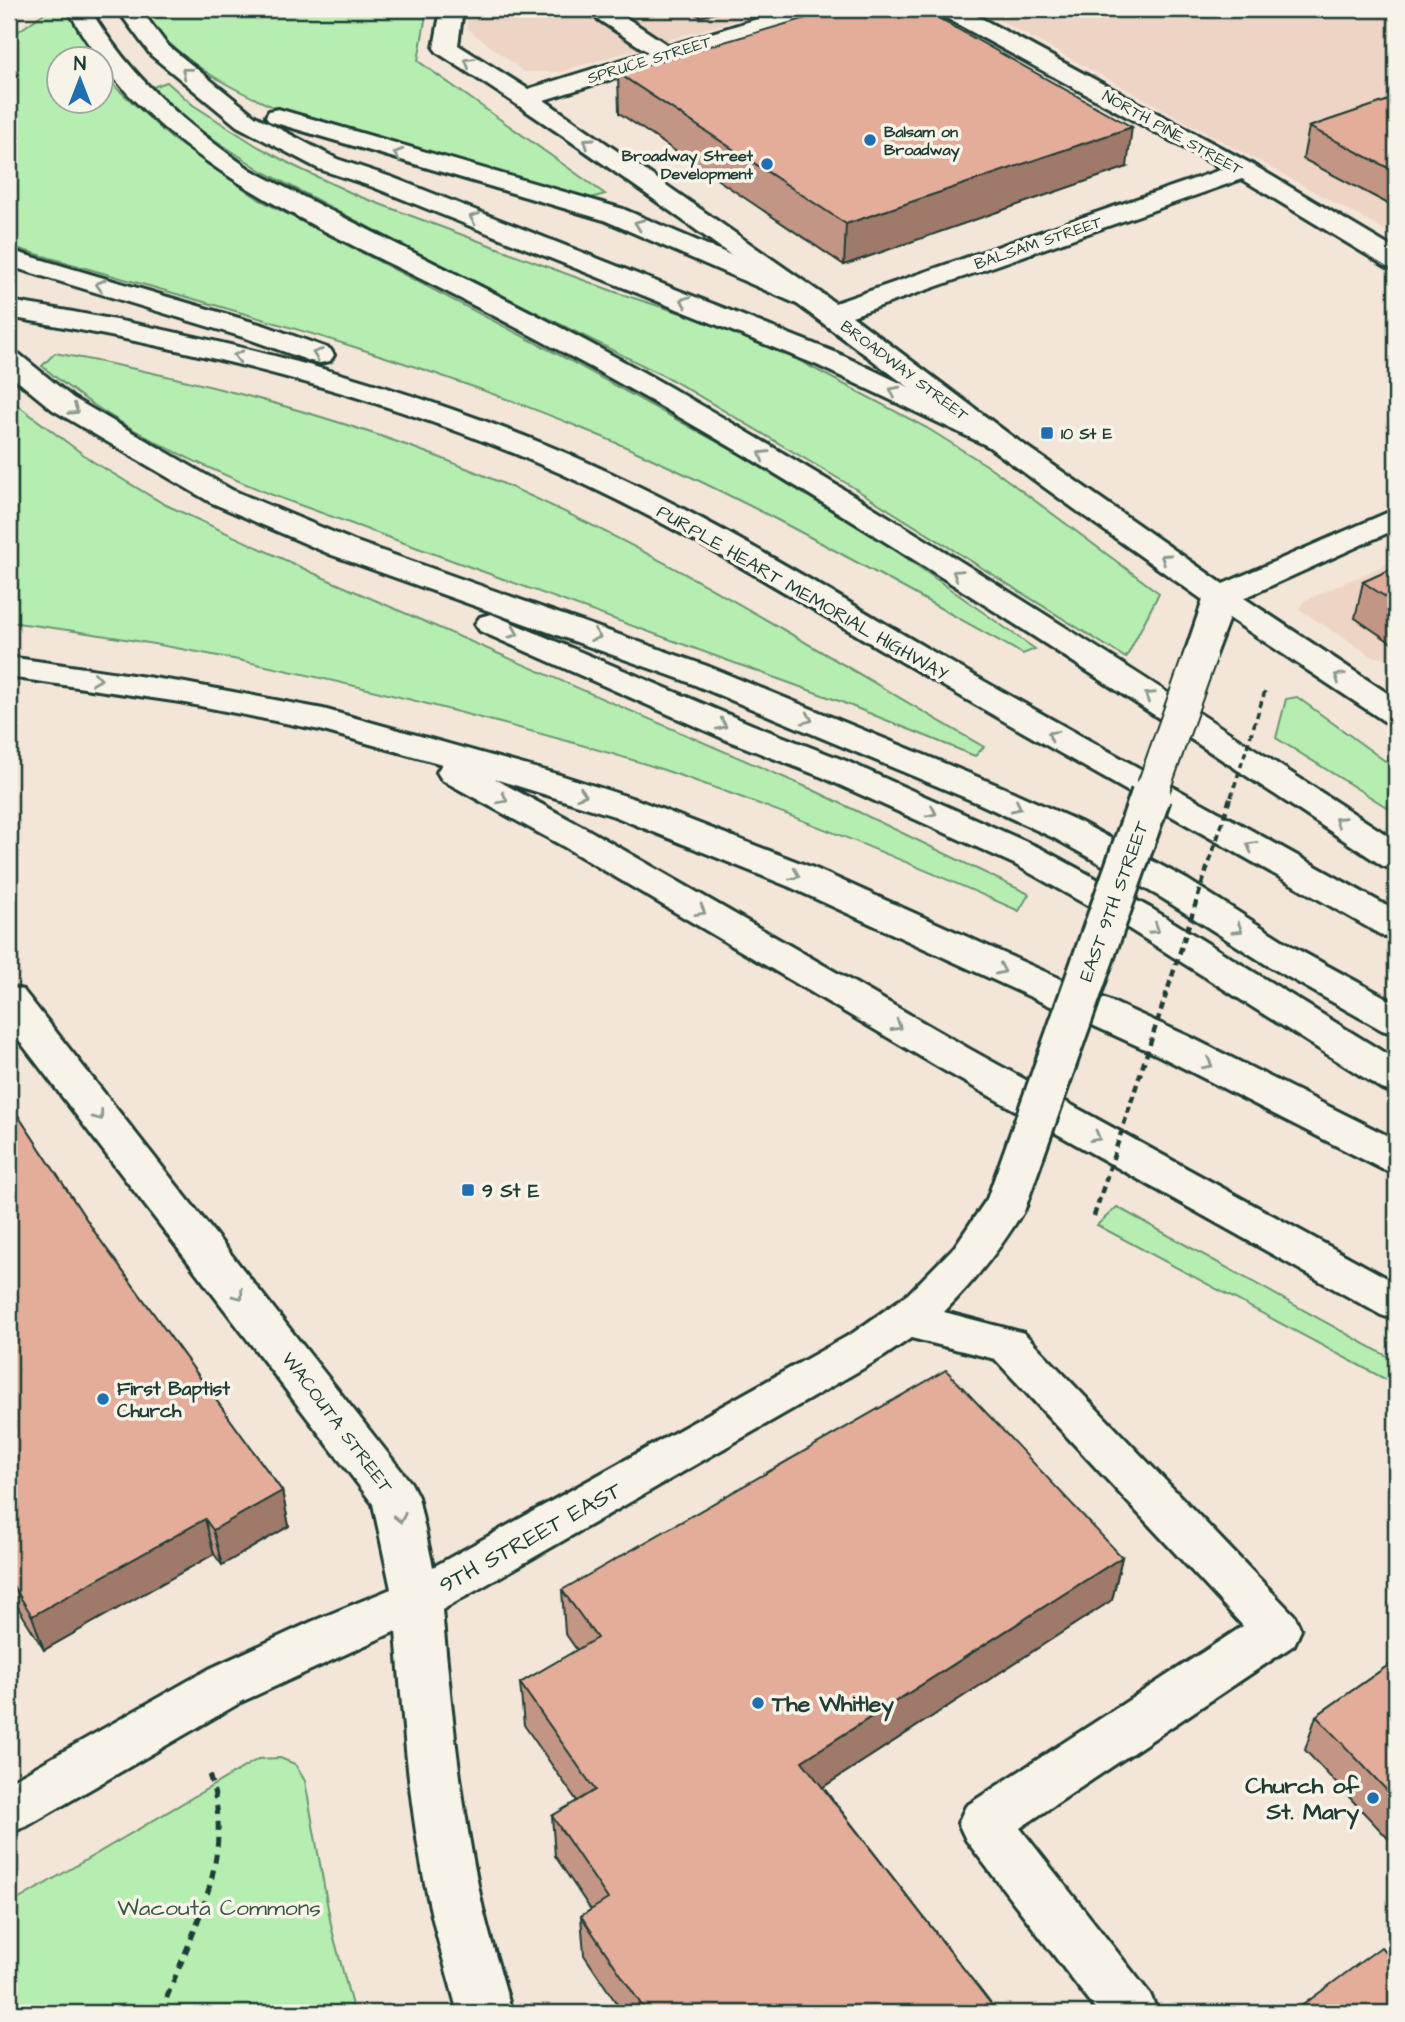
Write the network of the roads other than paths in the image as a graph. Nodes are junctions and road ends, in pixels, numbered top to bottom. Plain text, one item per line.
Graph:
1 (79, 9) edge
2 (128, 9) edge
3 (452, 9) edge
4 (598, 9) edge
5 (813, 9) edge
6 (947, 9) edge
7 (666, 54) junction
8 (215, 95) junction
9 (525, 98) junction
10 (1244, 170) junction
11 (9, 258) edge
12 (1396, 261) edge
13 (823, 308) junction
14 (9, 309) edge
15 (9, 360) edge
16 (105, 430) junction
17 (1000, 441) junction
18 (603, 481) junction
19 (1396, 518) edge
20 (1220, 597) junction
21 (16, 668) edge
22 (256, 708) junction
23 (1396, 715) edge
24 (1396, 858) edge
25 (1396, 927) edge
26 (9, 1000) edge
27 (1396, 1020) edge
28 (1396, 1079) edge
29 (1396, 1158) edge
30 (1006, 1204) joint
31 (1396, 1303) edge
32 (904, 1319) junction
33 (416, 1600) junction
34 (9, 1809) edge
35 (485, 2013) edge
36 (1132, 2013) edge

24 -> 1 main road
8 -> 2 main road
9 -> 3 main road, BROADWAY STREET
4 - 7 main road
5 - 7 main road, SPRUCE STREET
6 - 10 main road, NORTH PINE STREET
7 - 9 main road, SPRUCE STREET
13 -> 8 main road
17 -> 8 main road
13 -> 9 main road, BROADWAY STREET
10 - 12 main road, NORTH PINE STREET
10 - 13 main road, BALSAM STREET
18 -> 11 main road
13 - 17 main road, BROADWAY STREET
18 -> 14 main road, PURPLE HEART MEMORIAL HIGHWAY
15 -> 16 main road
16 -> 27 main road
16 -> 28 main road
20 -> 17 main road, BROADWAY STREET
25 -> 18 main road, PURPLE HEART MEMORIAL HIGHWAY
19 - 20 main road
23 -> 20 main road, BROADWAY STREET
20 - 30 main road, EAST 9TH STREET, bridge
21 -> 22 main road
22 -> 29 main road
22 -> 31 main road
26 -> 33 main road, WACOUTA STREET
30 - 32 main road, 9TH STREET EAST
32 - 33 main road, 9TH STREET EAST
32 - 36 main road
33 - 34 main road, 9TH STREET EAST
33 - 35 main road, WACOUTA STREET

